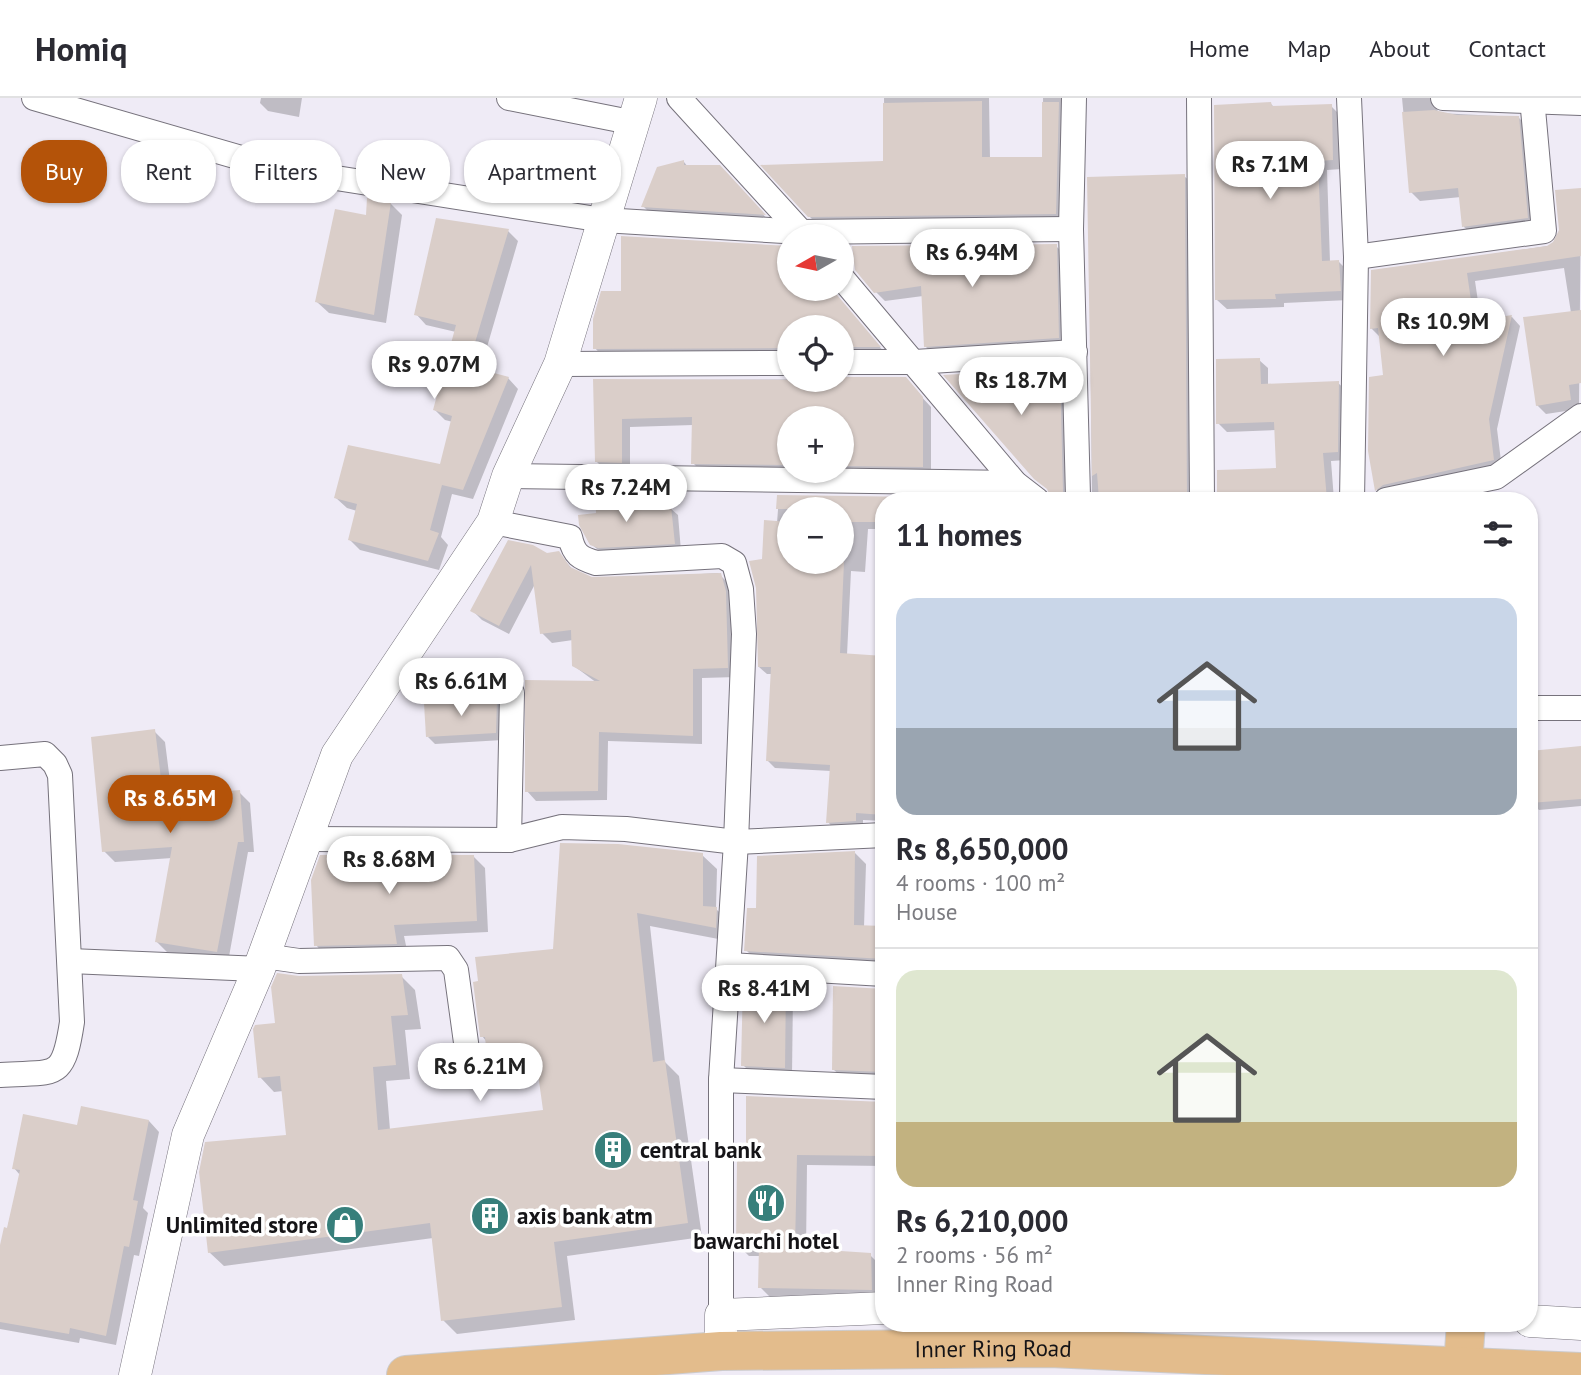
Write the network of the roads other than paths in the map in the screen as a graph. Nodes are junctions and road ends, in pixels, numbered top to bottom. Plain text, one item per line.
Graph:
1 (34, 98) edge
2 (509, 98) edge
3 (679, 98) edge
4 (1074, 98) edge
5 (1199, 98) edge
6 (1349, 98) edge
7 (1443, 98) edge
8 (1533, 100) edge
9 (1581, 103) edge
10 (638, 110) edge
11 (603, 220) junction
12 (794, 224) edge
13 (1071, 229) junction
14 (777, 232) edge
15 (854, 233) edge
16 (1356, 257) junction
17 (854, 292) edge
18 (1075, 352) junction
19 (854, 362) edge
20 (915, 362) junction
21 (777, 363) edge
22 (560, 364) junction
23 (1581, 416) edge
24 (508, 476) junction
25 (1015, 483) junction
26 (1027, 492) edge
27 (1079, 492) edge
28 (1202, 492) edge
29 (1352, 492) edge
30 (1424, 492) edge
31 (494, 522) junction
32 (512, 693) dead end
33 (1538, 708) edge
34 (1581, 708) edge
35 (0, 758) edge
36 (875, 835) edge
37 (306, 839) junction
38 (509, 840) junction
39 (736, 842) junction
40 (70, 961) junction
41 (262, 962) junction
42 (729, 965) junction
43 (875, 973) edge
44 (468, 1056) dead end
45 (0, 1075) edge
46 (721, 1080) junction
47 (875, 1087) edge
48 (875, 1309) edge
49 (1538, 1321) edge
50 (1581, 1324) edge
51 (1465, 1332) edge
52 (721, 1333) junction
53 (1463, 1366) junction
54 (1581, 1372) edge
55 (135, 1375) edge
56 (406, 1375) edge

1 - 11 street
2 - 10 street
3 - 12 street
4 - 13 street
5 - 28 street
6 - 16 street
7 - 8 street
8 - 9 street
8 - 16 street
10 - 11 street
11 - 14 street
11 - 22 street
13 - 15 street
13 - 18 street
16 - 29 street
17 - 20 street
18 - 20 street
18 - 27 street
19 - 20 street
20 - 25 street
21 - 22 street
22 - 24 street
23 - 30 street
24 - 25 street
24 - 31 street
25 - 26 street
31 - 37 street
31 - 39 street
32 - 38 street
33 - 34 street
35 - 40 street
36 - 39 street
37 - 38 street
37 - 41 street
38 - 39 street
39 - 42 street
40 - 41 street
40 - 45 street
41 - 44 street
41 - 55 street
42 - 43 street
42 - 46 street
46 - 47 street
46 - 52 street
48 - 52 street
49 - 50 street
51 - 53 main road
52 - 53 main road, Inner Ring Road
52 - 56 main road, Inner Ring Road
53 - 54 main road, Inner Ring Road

